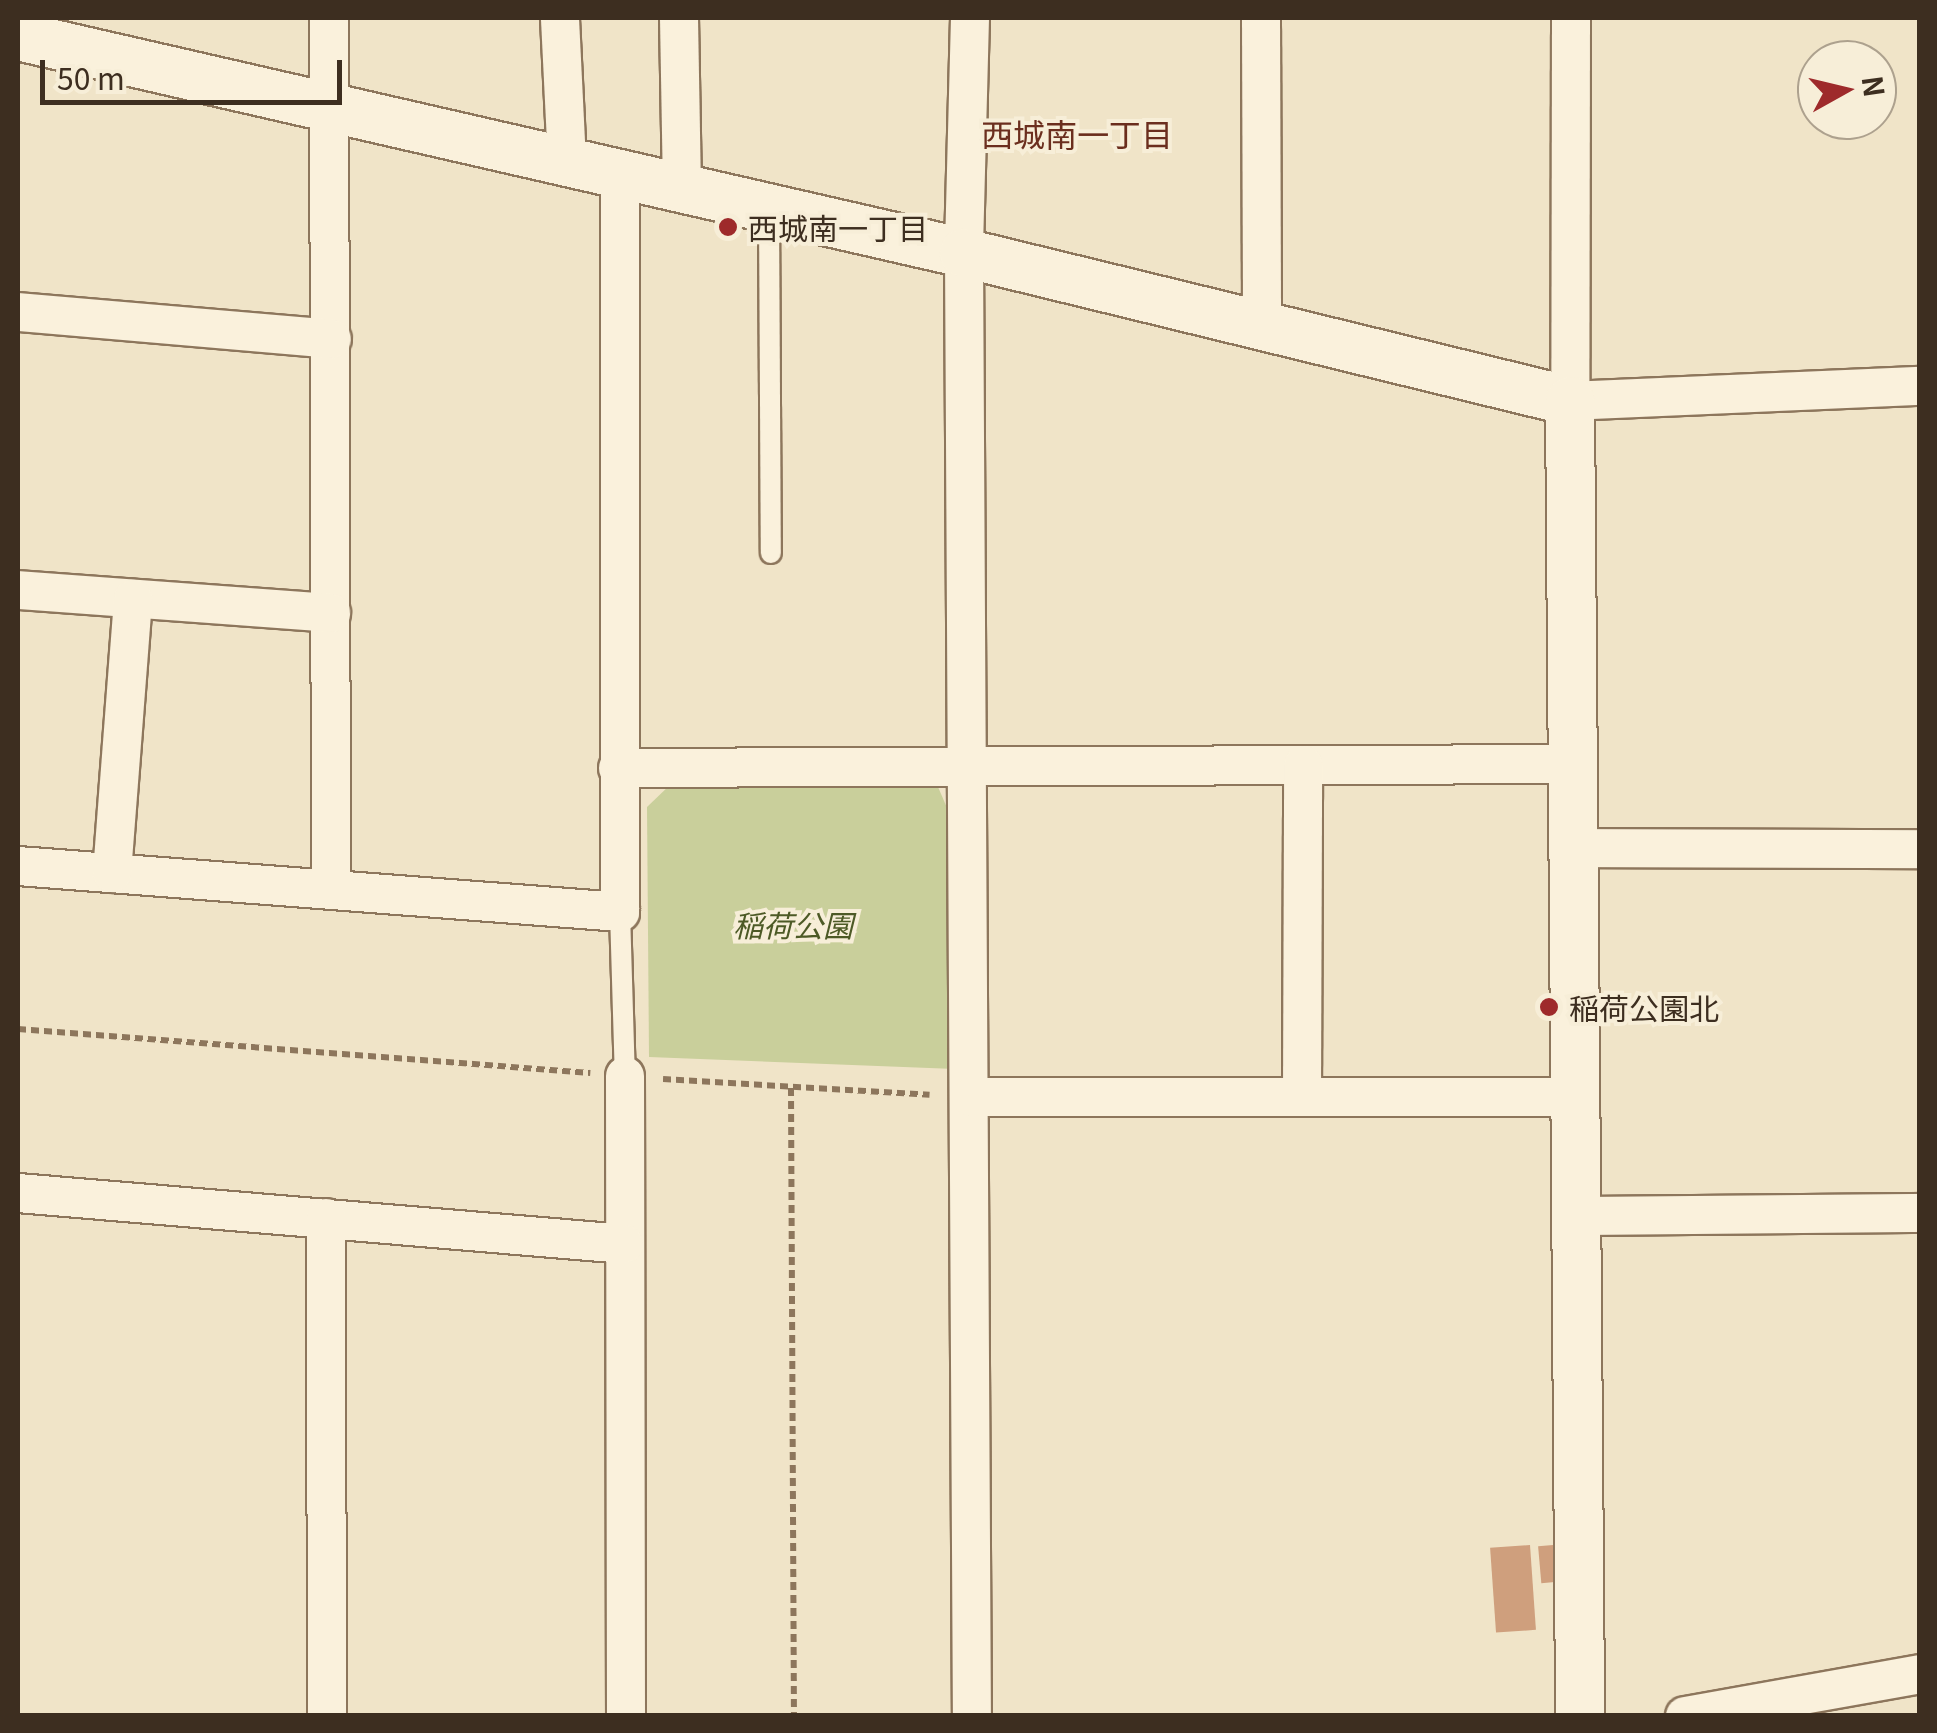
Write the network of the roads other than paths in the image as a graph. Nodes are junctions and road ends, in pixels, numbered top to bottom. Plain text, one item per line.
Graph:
1 (328, 18) edge
2 (679, 18) edge
3 (970, 18) edge
4 (1261, 18) edge
5 (1570, 18) edge
6 (560, 19) edge
7 (34, 32) edge
8 (329, 106) junction
9 (567, 163) junction
10 (620, 176) junction
11 (682, 190) junction
12 (768, 209) junction
13 (964, 253) junction
14 (18, 312) edge
15 (1262, 328) junction
16 (332, 339) junction
17 (1920, 386) edge
18 (1570, 401) junction
19 (771, 553) dead end
20 (18, 590) edge
21 (134, 599) junction
22 (331, 614) junction
23 (1572, 764) junction
24 (1302, 765) junction
25 (967, 766) junction
26 (618, 768) junction
27 (1572, 848) junction
28 (1920, 849) edge
29 (18, 866) edge
30 (112, 872) junction
31 (330, 888) junction
32 (620, 912) junction
33 (625, 1076) joint
34 (1302, 1096) junction
35 (971, 1097) junction
36 (1574, 1097) junction
37 (18, 1193) edge
38 (1920, 1214) edge
39 (1576, 1216) junction
40 (326, 1218) junction
41 (624, 1244) junction
42 (1920, 1674) edge
43 (1824, 1703) edge
44 (327, 1716) edge
45 (626, 1716) edge
46 (972, 1716) edge
47 (1580, 1716) edge
48 (1685, 1716) edge

1 - 8 street
2 - 11 street
3 - 13 street
4 - 15 street
5 - 18 street
6 - 9 street
7 - 8 street
8 - 9 street
8 - 16 street
9 - 10 street
10 - 11 street
10 - 26 street
11 - 12 street
12 - 13 street
12 - 19 lane
13 - 15 street
13 - 25 street
14 - 16 street
15 - 18 street
16 - 22 street
17 - 18 street
18 - 23 street
20 - 21 street
21 - 22 street
21 - 30 street
22 - 31 street
23 - 24 street
23 - 27 street
24 - 25 street
24 - 34 street
25 - 26 street
25 - 35 street
26 - 32 street
27 - 28 street
27 - 36 street
29 - 30 street
30 - 31 street
31 - 32 street
32 - 33 lane
33 - 41 street
34 - 35 street
34 - 36 street
35 - 46 street
36 - 39 street
37 - 40 street
38 - 39 street
39 - 47 street
40 - 41 street
40 - 44 street
41 - 45 street
42 - 43 street
43 - 48 street

